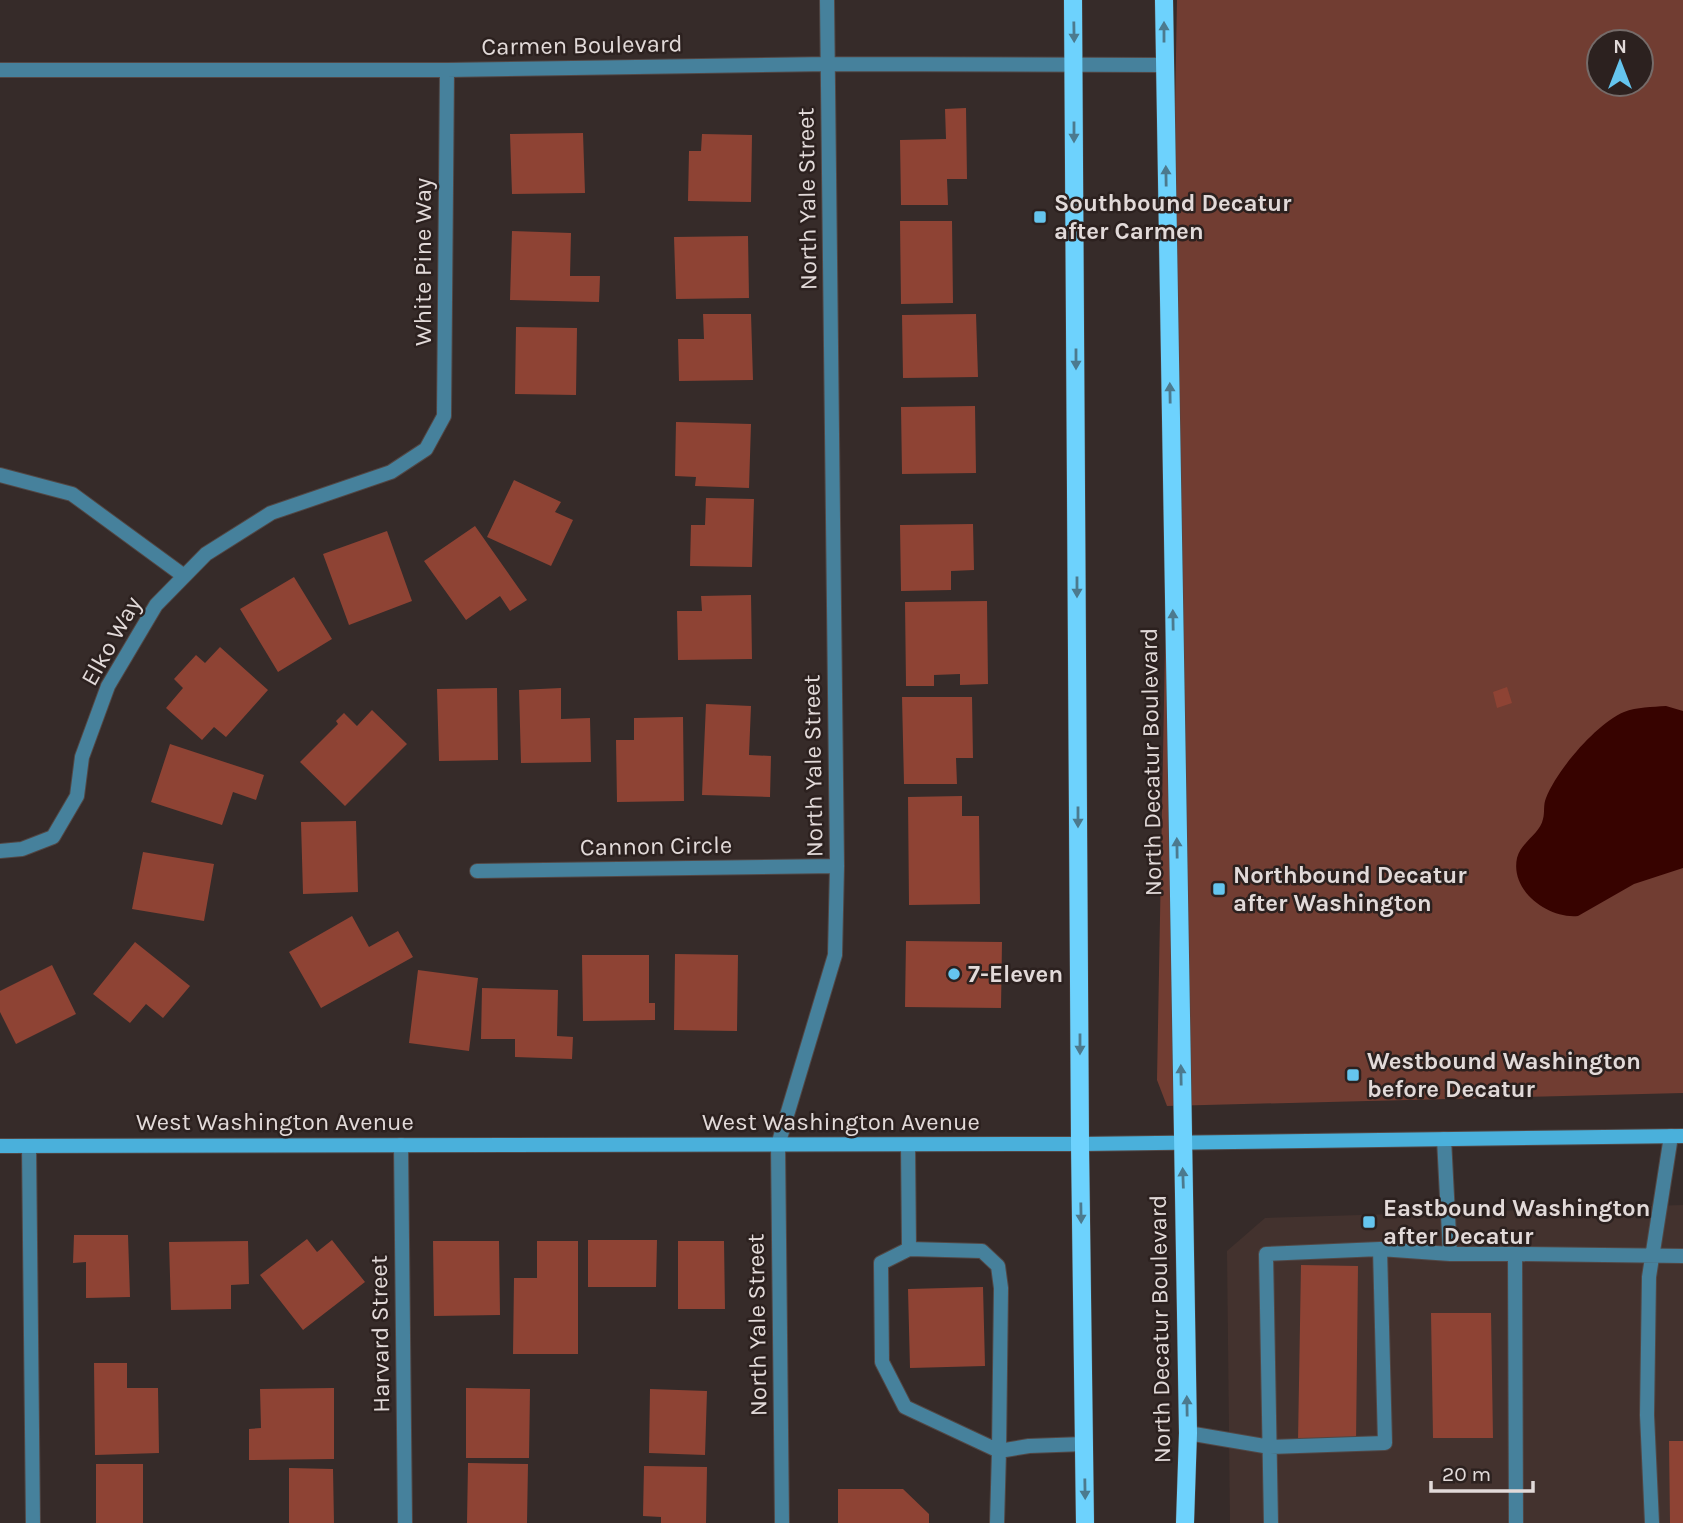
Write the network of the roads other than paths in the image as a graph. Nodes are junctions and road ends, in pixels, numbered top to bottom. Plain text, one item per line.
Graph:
1 (828, 0) edge
2 (1073, 0) edge
3 (1164, 0) edge
4 (829, 64) junction
5 (1074, 64) junction
6 (1165, 65) junction
7 (0, 70) edge
8 (447, 70) junction
9 (426, 449) joint
10 (0, 475) edge
11 (184, 576) junction
12 (0, 851) edge
13 (837, 866) junction
14 (477, 871) dead end
15 (1677, 1136) edge
16 (1444, 1139) junction
17 (1182, 1143) junction
18 (1080, 1144) junction
19 (401, 1145) junction
20 (778, 1145) junction
21 (908, 1145) junction
22 (0, 1146) edge
23 (29, 1146) junction
24 (909, 1248) junction
25 (1380, 1249) junction
26 (1450, 1254) junction
27 (1515, 1254) junction
28 (1683, 1256) edge
29 (1652, 1258) junction
30 (1188, 1433) junction
31 (1084, 1444) junction
32 (1270, 1447) junction
33 (999, 1451) junction
34 (33, 1523) edge
35 (405, 1523) edge
36 (782, 1523) edge
37 (997, 1523) edge
38 (1086, 1523) edge
39 (1185, 1523) edge
40 (1272, 1523) edge
41 (1516, 1523) edge
42 (1652, 1523) edge

1 - 4 street, North Yale Street
2 -> 5 main road
6 -> 3 main road, North Decatur Boulevard
4 - 5 street, Carmen Boulevard
4 - 8 street, Carmen Boulevard
4 - 13 street, North Yale Street
5 - 6 street, Carmen Boulevard
5 -> 18 main road
17 -> 6 main road, North Decatur Boulevard
7 - 8 street, Carmen Boulevard
8 - 9 street, White Pine Way
9 - 11 street, Elko Way
10 - 11 street
11 - 12 street, Elko Way
13 - 14 street, Cannon Circle
13 - 20 street, North Yale Street
15 - 16 main road, West Washington Avenue
15 - 29 street
16 - 17 main road, West Washington Avenue
16 - 26 street
17 - 18 main road, West Washington Avenue
30 -> 17 main road, North Decatur Boulevard
18 - 21 main road, West Washington Avenue
18 -> 31 main road
19 - 20 main road, West Washington Avenue
19 - 23 main road, West Washington Avenue
19 - 35 street, Harvard Street
20 - 21 main road, West Washington Avenue
20 - 36 street, North Yale Street
21 - 24 street
22 - 23 main road, West Washington Avenue
23 - 34 street
24 - 33 street
24 - 33 street
25 - 26 street
25 - 32 street
25 - 32 street
26 - 27 street
27 - 29 street
27 - 41 street
28 - 29 street
29 - 42 street
30 - 32 street
30 - 39 main road, North Decatur Boulevard
31 - 33 street
31 -> 38 main road
32 - 40 street
33 - 37 street

